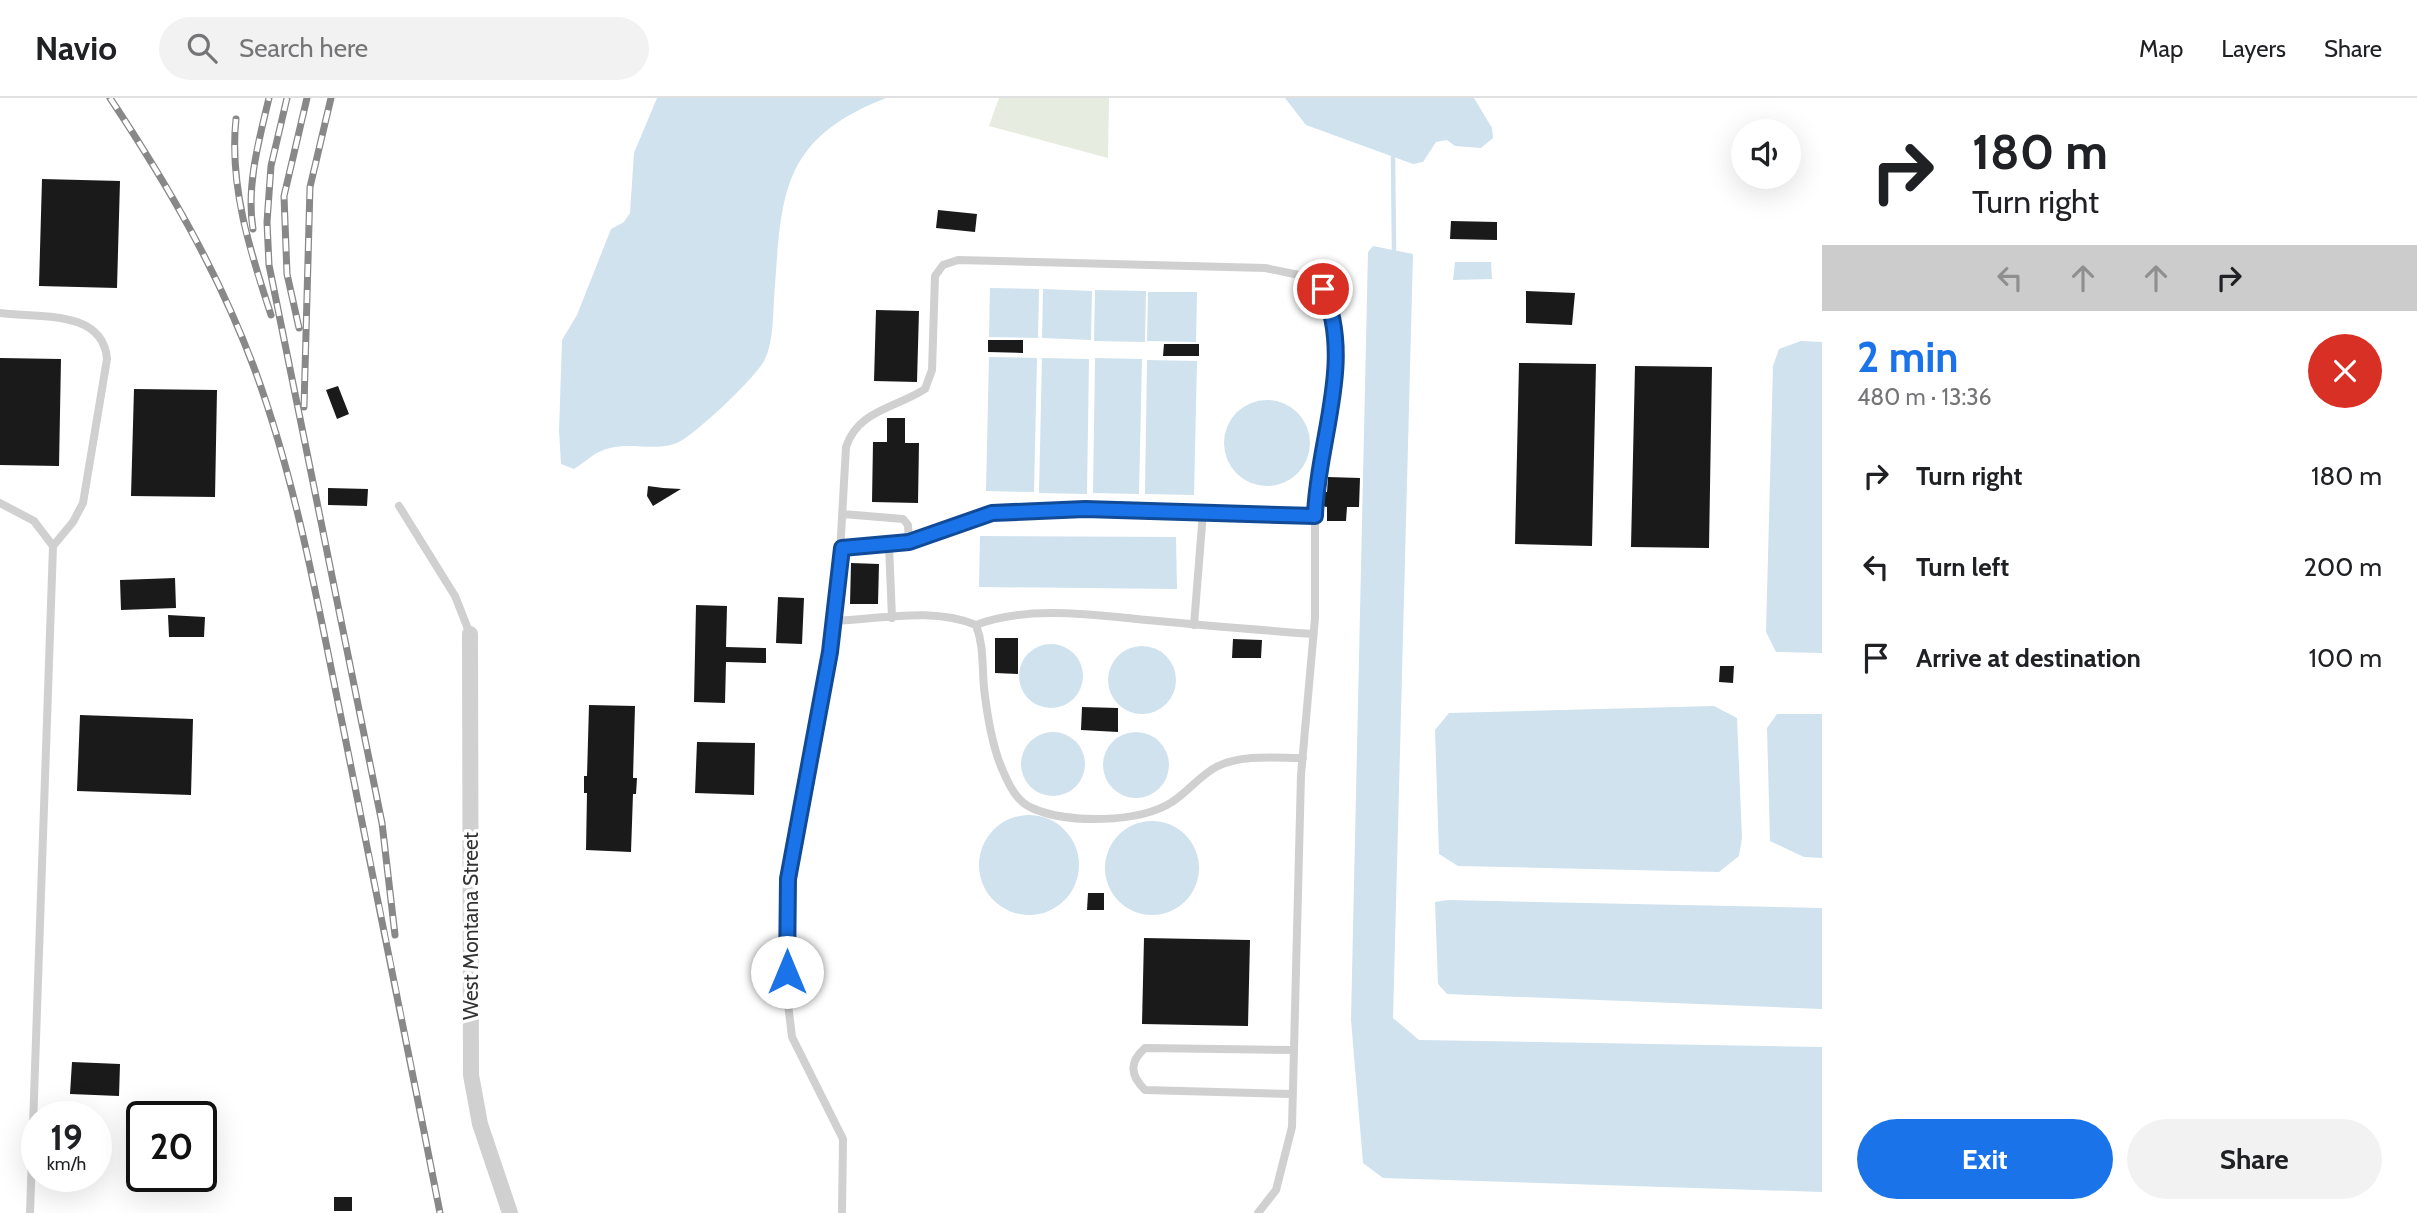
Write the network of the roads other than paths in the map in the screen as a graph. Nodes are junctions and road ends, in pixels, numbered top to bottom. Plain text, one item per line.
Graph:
1 (0, 313) edge
2 (0, 503) edge
3 (398, 506) dead end
4 (1203, 512) junction
5 (843, 514) junction
6 (1315, 516) junction
7 (909, 542) junction
8 (889, 545) junction
9 (53, 546) junction
10 (842, 548) junction
11 (892, 618) junction
12 (835, 621) junction
13 (976, 625) junction
14 (1194, 625) junction
15 (470, 634) joint
16 (1313, 634) junction
17 (1303, 758) junction
18 (1294, 1050) junction
19 (1293, 1094) junction
20 (30, 1213) edge
21 (510, 1213) edge
22 (842, 1213) edge
23 (1258, 1213) edge

1 - 9 lane
2 - 9 lane
3 - 15 lane
4 - 6 lane
4 - 7 lane
4 - 14 lane
5 - 6 lane
5 - 7 lane
5 - 10 lane
6 - 16 lane
7 - 8 lane
8 - 10 lane
8 - 11 lane
9 - 20 lane
10 - 12 lane
11 - 12 lane
11 - 13 lane
12 - 22 lane
13 - 14 lane
13 - 17 lane
14 - 16 lane
15 - 21 street, West Montana Street
16 - 17 lane
17 - 18 lane
18 - 19 lane
18 - 19 lane
19 - 23 lane

